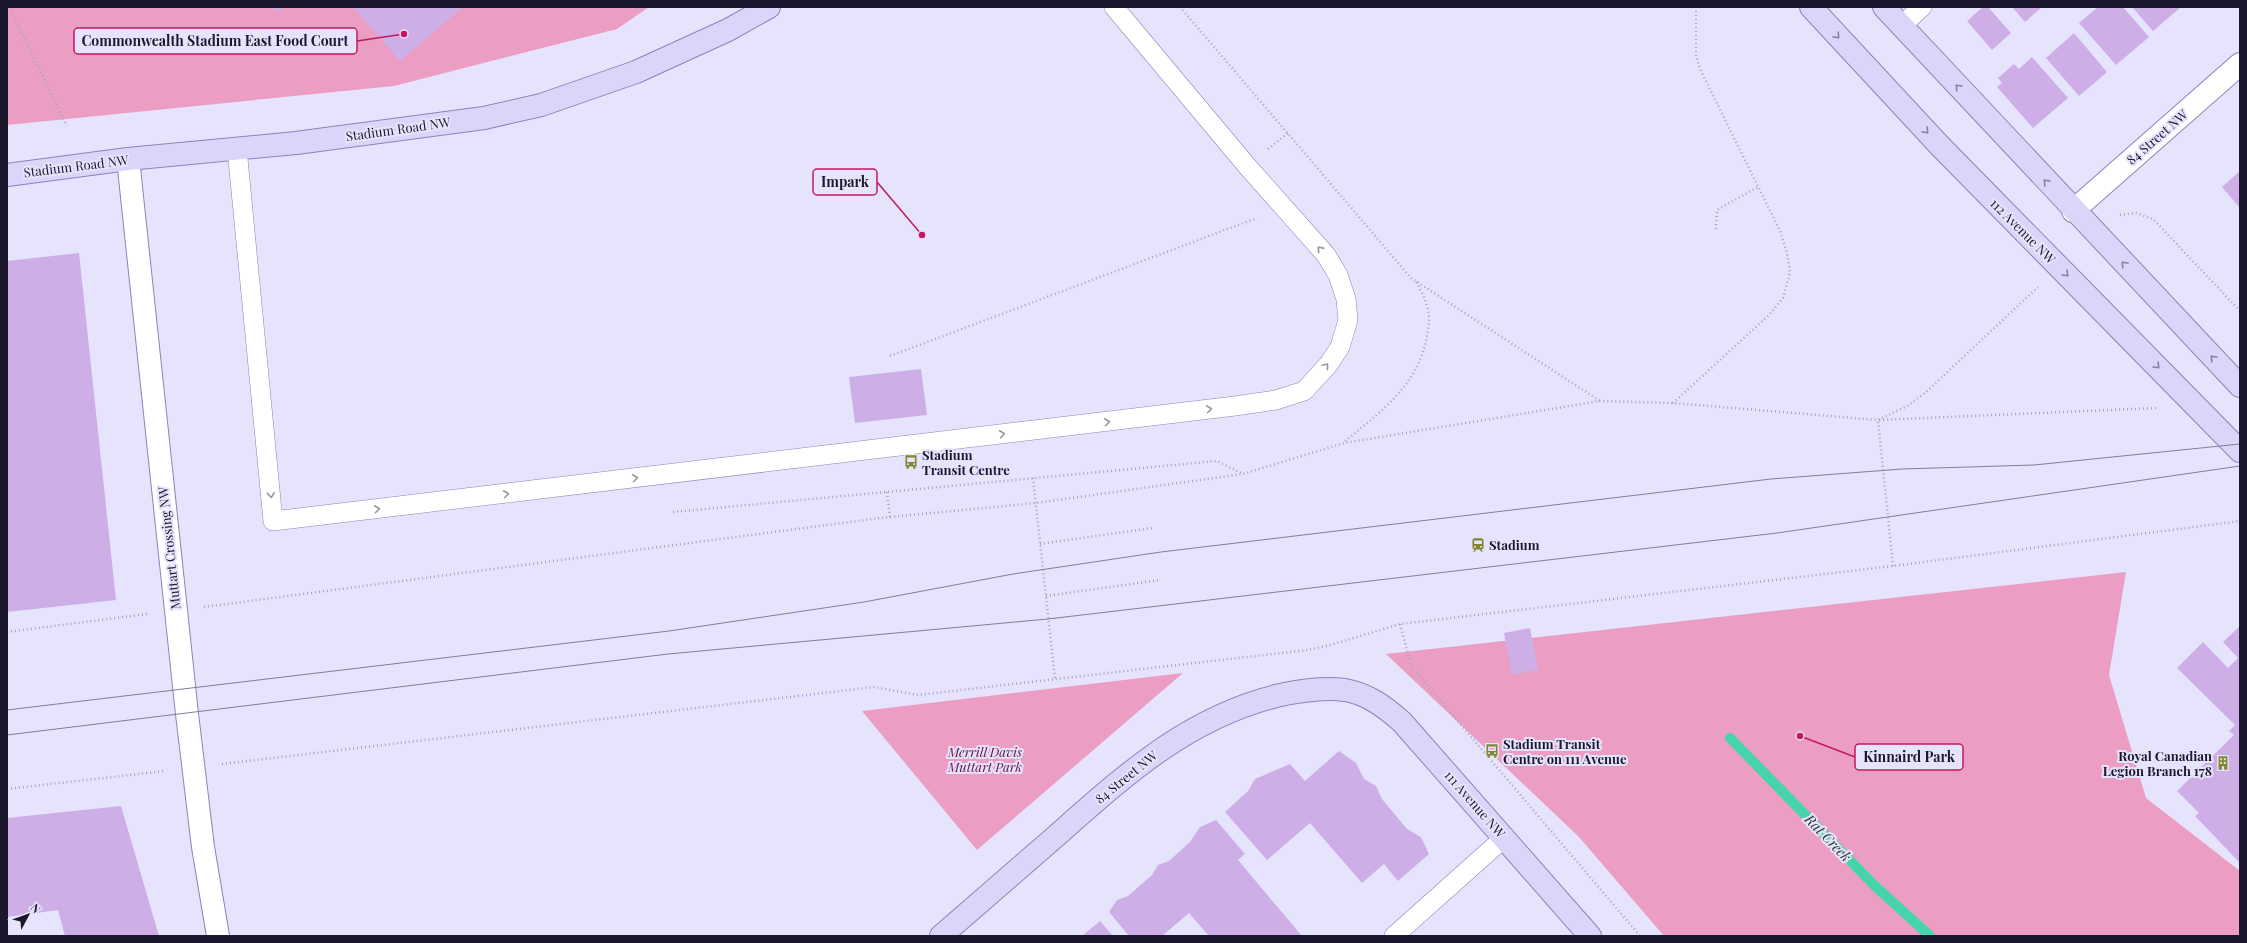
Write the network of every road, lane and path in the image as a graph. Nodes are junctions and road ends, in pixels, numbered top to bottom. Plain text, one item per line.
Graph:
1 (9, 7) edge
2 (769, 7) edge
3 (1114, 7) edge
4 (1180, 7) edge
5 (1696, 7) edge
6 (1811, 7) edge
7 (1884, 7) edge
8 (1922, 7) edge
9 (1900, 26) junction
10 (2240, 64) edge
11 (67, 126) dead end
12 (1288, 133) junction
13 (237, 149) junction
14 (1262, 154) dead end
15 (128, 160) junction
16 (7, 175) edge
17 (1758, 187) junction
18 (1280, 202) junction
19 (2073, 211) junction
20 (1716, 229) dead end
21 (2096, 235) junction
22 (2060, 268) junction
23 (1416, 281) junction
24 (2240, 311) edge
25 (890, 356) dead end
26 (2240, 386) edge
27 (1600, 401) junction
28 (1673, 403) junction
29 (2159, 408) dead end
30 (1878, 420) junction
31 (1344, 443) junction
32 (2240, 451) edge
33 (1243, 474) junction
34 (1033, 478) junction
35 (887, 492) junction
36 (1036, 502) junction
37 (673, 512) dead end
38 (890, 517) junction
39 (2240, 520) edge
40 (1152, 528) dead end
41 (1040, 544) junction
42 (1893, 566) junction
43 (1160, 580) dead end
44 (1046, 596) junction
45 (201, 607) dead end
46 (153, 613) dead end
47 (1400, 624) junction
48 (7, 632) edge
49 (1055, 679) junction
50 (1346, 690) joint
51 (219, 764) dead end
52 (170, 770) dead end
53 (7, 789) edge
54 (1505, 837) junction
55 (218, 936) edge
56 (941, 936) edge
57 (1394, 936) edge
58 (1590, 936) edge
59 (1640, 936) edge

1 - 11 path
2 - 13 main road, Stadium Road NW
3 - 18 lane
4 - 12 path
5 - 17 path
6 -> 22 main road, 112 Avenue NW
7 - 9 main road
8 - 9 lane
19 -> 9 main road
10 - 19 street, 84 Street NW
12 - 14 path
12 - 23 path
13 - 15 main road, Stadium Road NW
13 -> 18 lane
15 - 16 main road, Stadium Road NW
15 - 55 street, Muttart Crossing NW
17 - 20 path
17 - 28 path
18 - 25 path
19 - 21 main road
21 - 24 path
26 -> 21 main road
22 - 30 path
22 -> 32 main road, 112 Avenue NW
23 - 27 path
23 - 31 path
27 - 28 path
27 - 31 path
28 - 30 path
29 - 30 path
30 - 42 path
31 - 33 path
33 - 34 path
33 - 36 path
34 - 35 path
34 - 36 path
35 - 37 path
35 - 38 path
36 - 38 path
36 - 41 path
38 - 45 path
39 - 42 path
40 - 41 path
41 - 44 path
42 - 47 path
43 - 44 path
44 - 49 path
46 - 48 path
47 - 49 path
47 - 59 path
49 - 51 path
50 - 54 main road, 111 Avenue NW
50 - 56 main road, 84 Street NW
52 - 53 path
54 - 57 lane
54 - 58 main road, 111 Avenue NW

